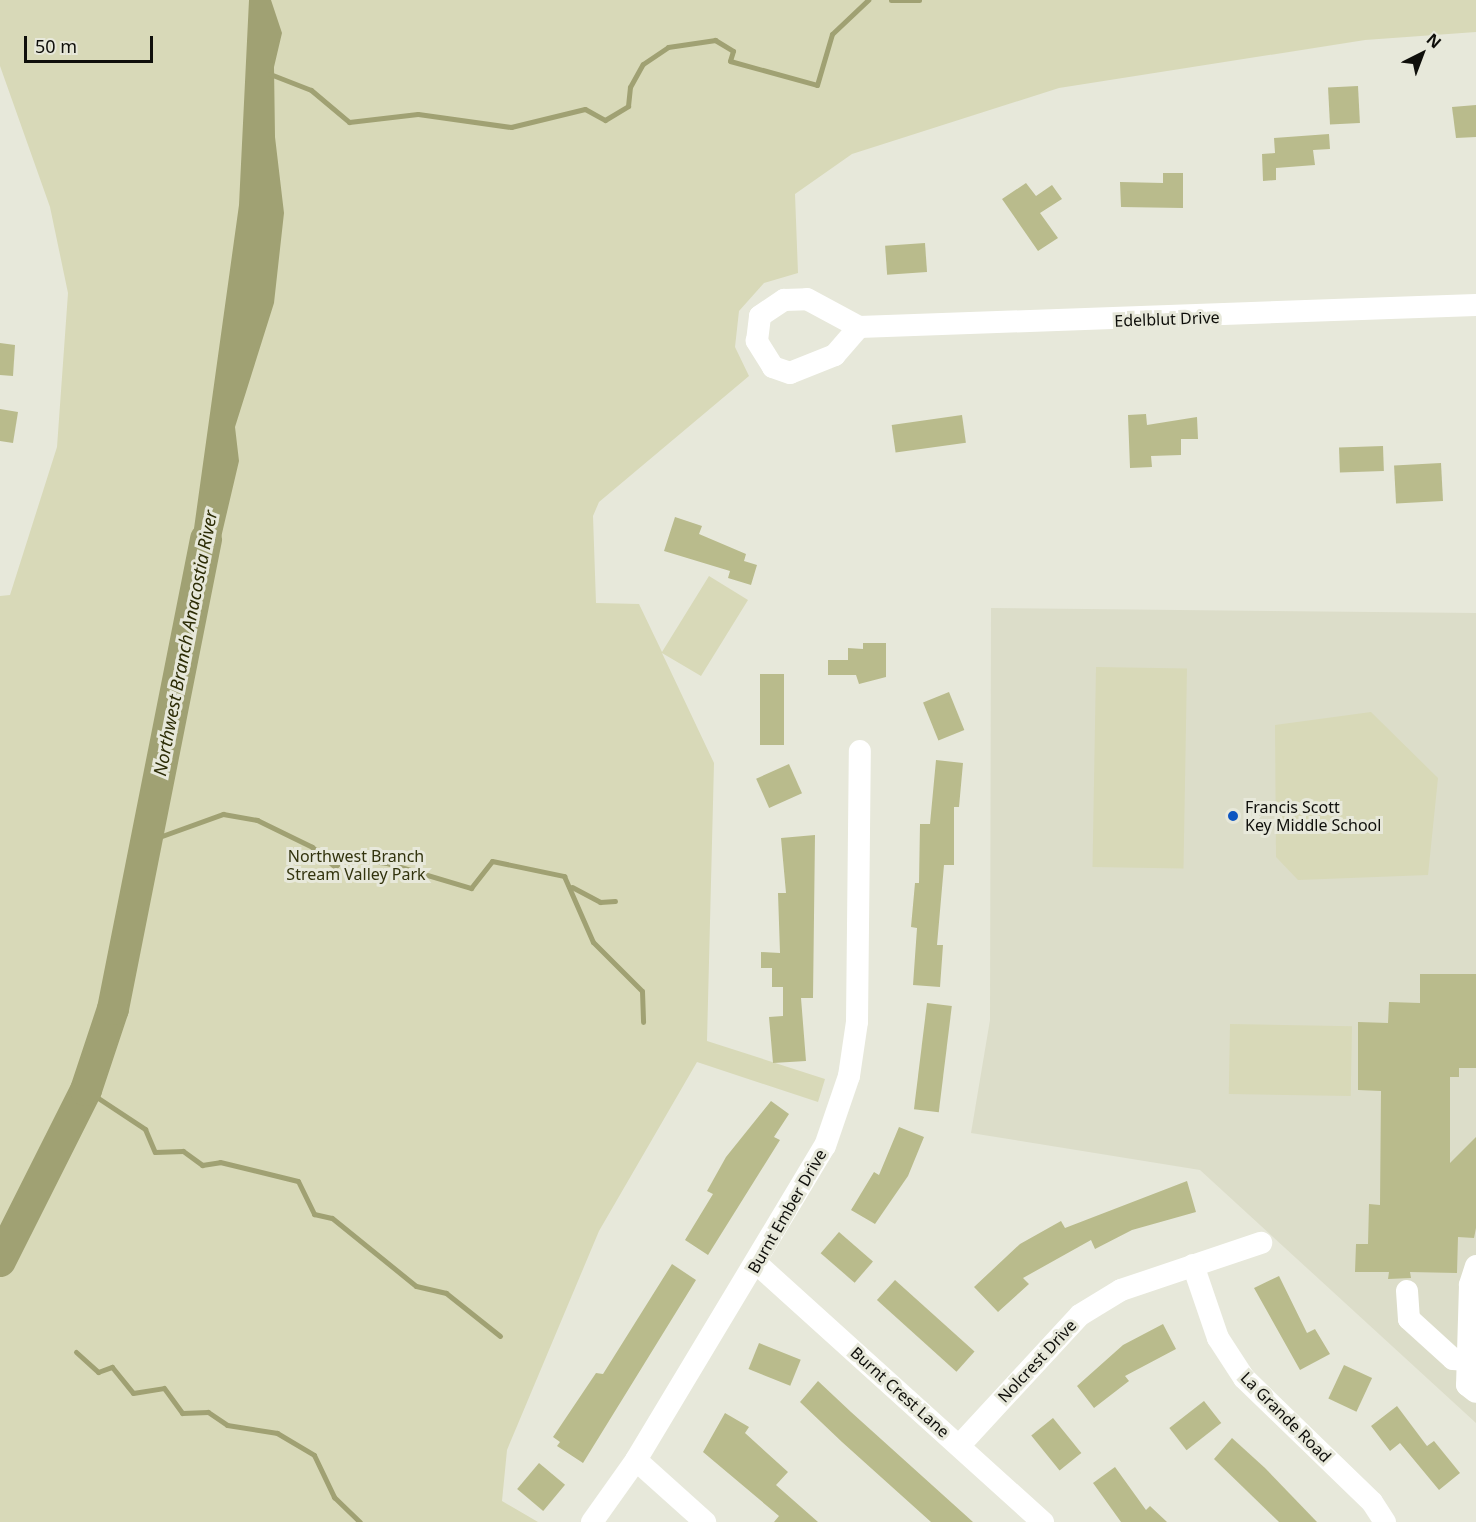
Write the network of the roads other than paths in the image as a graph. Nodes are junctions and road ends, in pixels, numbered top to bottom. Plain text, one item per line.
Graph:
1 (1476, 305) edge
2 (859, 327) dead end
3 (860, 751) dead end
4 (1261, 1243) dead end
5 (756, 1263) junction
6 (1193, 1265) junction
7 (1476, 1266) edge
8 (1407, 1291) dead end
9 (1467, 1360) junction
10 (1476, 1392) edge
11 (959, 1446) junction
12 (636, 1460) junction
13 (592, 1522) edge
14 (705, 1522) edge
15 (1043, 1522) edge
16 (1385, 1522) edge

1 - 2 street, Edelblut Drive
3 - 5 street, Burnt Ember Drive
4 - 6 street, Nolcrest Drive
5 - 11 street, Burnt Crest Lane
5 - 12 street, Burnt Ember Drive
6 - 11 street, Nolcrest Drive
6 - 16 street, La Grande Road
7 - 9 street
8 - 9 street
9 - 10 street
11 - 15 street, Burnt Crest Lane
12 - 13 street, Burnt Ember Drive
12 - 14 street

